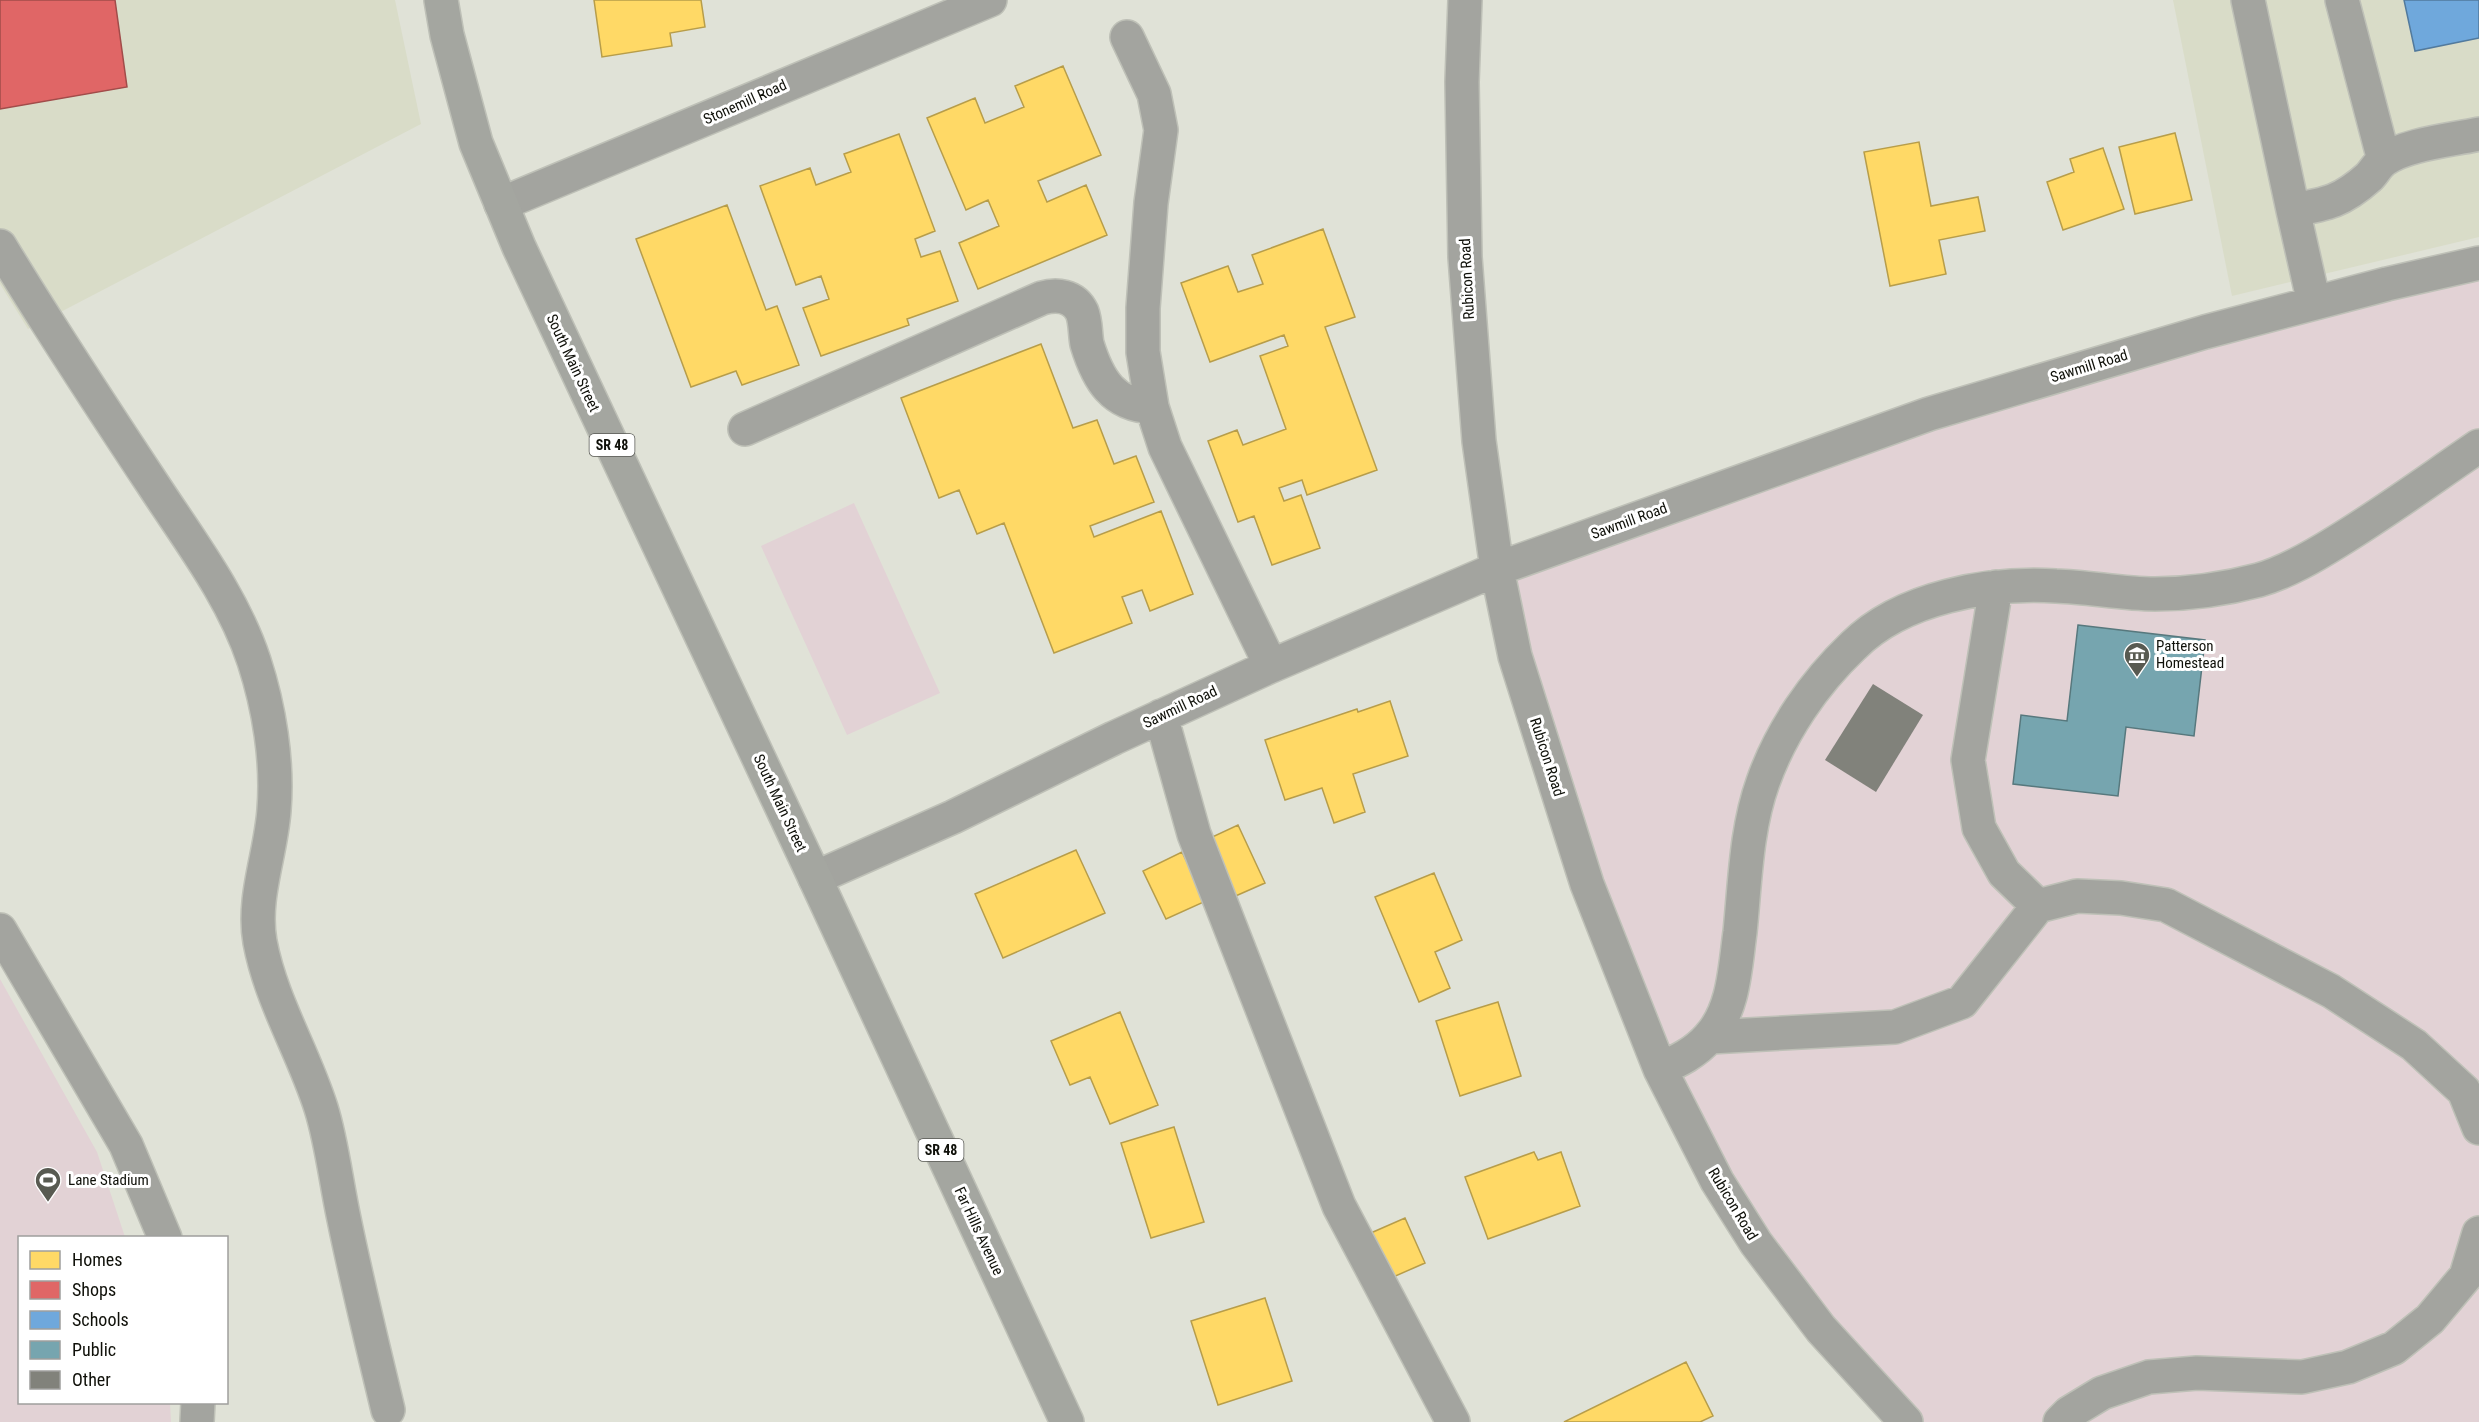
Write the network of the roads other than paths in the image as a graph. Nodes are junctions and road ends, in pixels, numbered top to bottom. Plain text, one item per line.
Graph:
1 (441, 0) edge
2 (990, 0) edge
3 (1465, 0) edge
4 (2248, 0) edge
5 (2342, 0) edge
6 (1127, 37) dead end
7 (2479, 135) edge
8 (2384, 160) junction
9 (501, 204) junction
10 (2294, 210) junction
11 (0, 246) edge
12 (2479, 263) edge
13 (2314, 303) junction
14 (1152, 407) junction
15 (745, 429) dead end
16 (2479, 446) edge
17 (1497, 568) junction
18 (1996, 587) junction
19 (1271, 666) junction
20 (1161, 716) junction
21 (815, 878) junction
22 (2038, 906) junction
23 (0, 930) edge
24 (1710, 1036) junction
25 (1660, 1069) junction
26 (2479, 1128) edge
27 (2479, 1233) edge
28 (164, 1236) edge
29 (198, 1404) edge
30 (388, 1410) dead end
31 (197, 1422) edge
32 (1067, 1422) edge
33 (1453, 1422) edge
34 (1906, 1422) edge
35 (2060, 1422) edge

1 - 9 main road, South Main Street / SR 48
2 - 9 street, Stonemill Road
3 - 17 street, Rubicon Road
4 - 10 street
5 - 8 street
6 - 14 street
7 - 8 street
8 - 10 street
9 - 21 main road, South Main Street / SR 48
10 - 13 street
11 - 30 street
12 - 13 street, Sawmill Road
13 - 17 street, Sawmill Road
14 - 15 street
14 - 19 street
16 - 18 street
17 - 19 street, Sawmill Road
17 - 25 street, Rubicon Road
18 - 22 street
18 - 24 street
19 - 20 street, Sawmill Road
20 - 21 street, Sawmill Road
20 - 33 street
21 - 32 main road, Far Hills Avenue / SR 48
22 - 24 street
22 - 26 street
23 - 28 street
24 - 25 street
25 - 34 street, Rubicon Road
27 - 35 street
29 - 31 street

